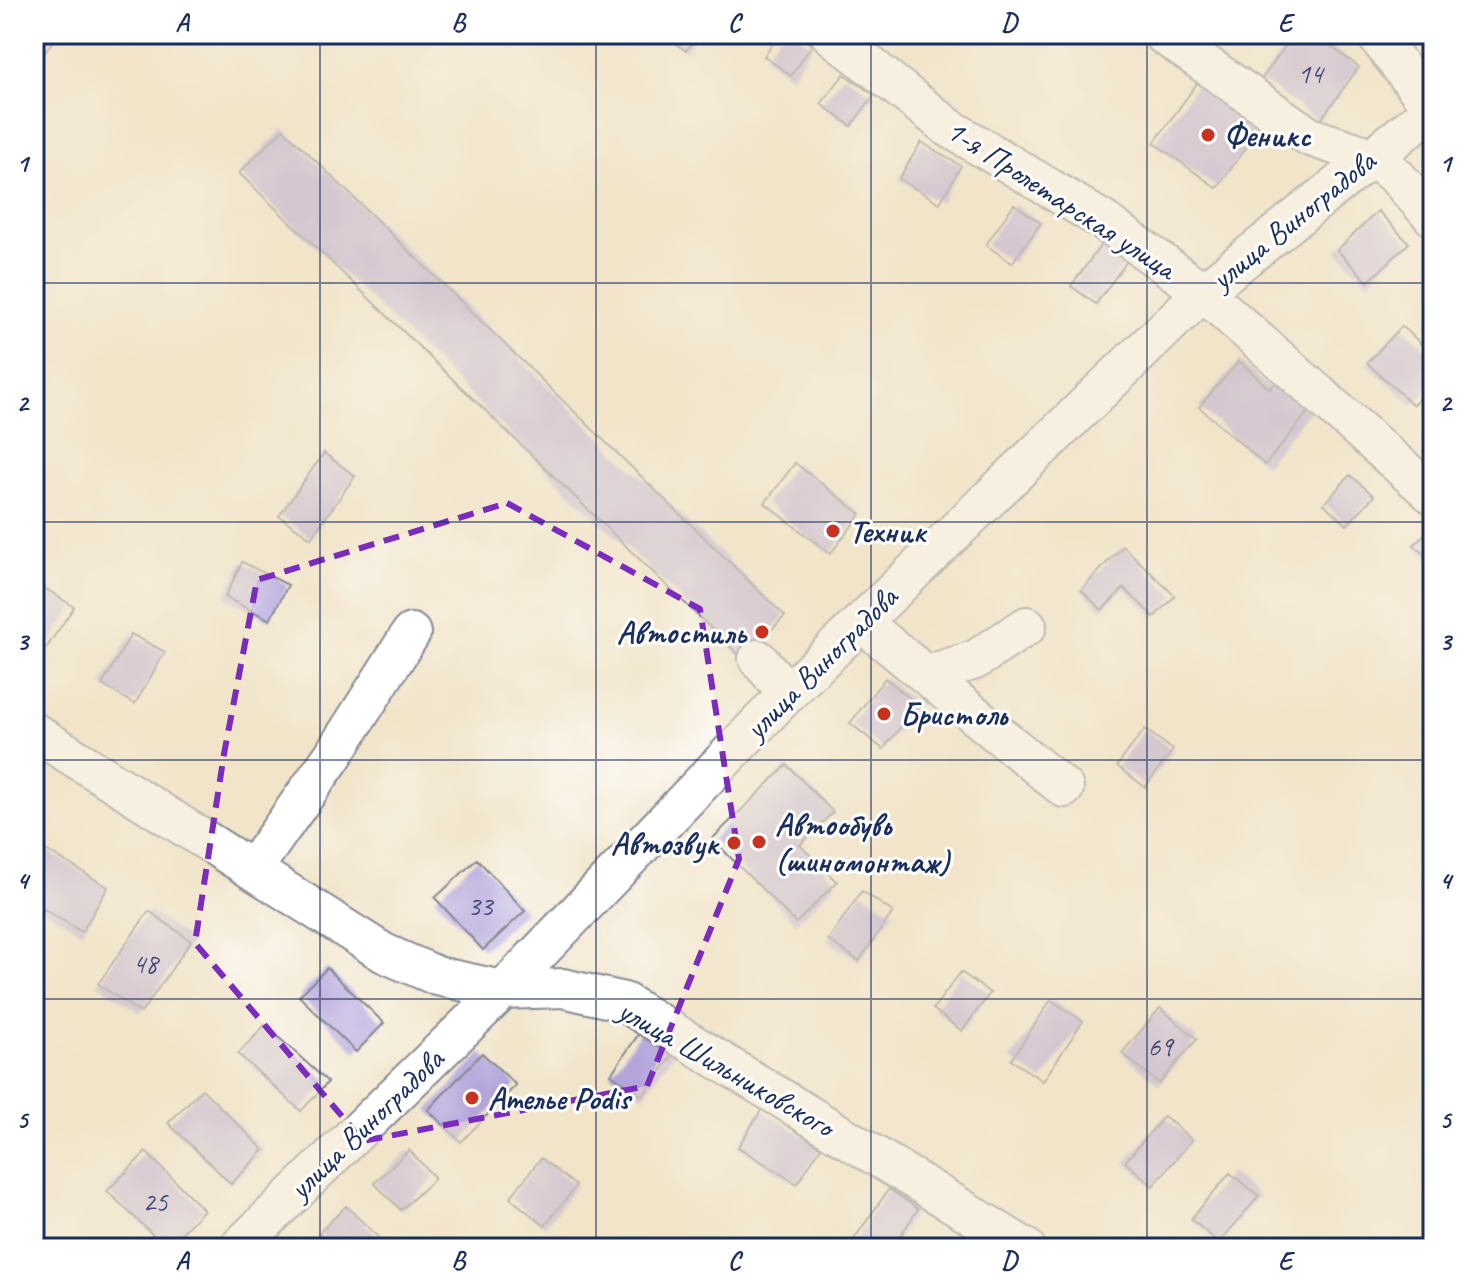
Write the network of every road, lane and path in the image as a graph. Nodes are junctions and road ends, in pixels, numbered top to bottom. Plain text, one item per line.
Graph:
1 (830, 34) edge
2 (1162, 34) edge
3 (1375, 34) edge
4 (1433, 109) edge
5 (1372, 157) junction
6 (1433, 217) edge
7 (1203, 292) junction
8 (1433, 495) edge
9 (861, 622) junction
10 (1027, 626) dead end
11 (411, 633) dead end
12 (758, 659) dead end
13 (926, 675) junction
14 (788, 693) junction
15 (34, 732) edge
16 (1064, 788) dead end
17 (252, 870) junction
18 (503, 990) junction
19 (238, 1248) edge
20 (1026, 1248) edge

1 - 7 street, 1-я Пролетарская улица
2 - 5 street
3 - 4 street
4 - 5 street, улица Виноградова
5 - 6 street
5 - 7 street, улица Виноградова
7 - 8 street, 1-я Пролетарская улица
7 - 9 street, улица Виноградова
9 - 13 street
9 - 14 street, улица Виноградова
10 - 13 street
11 - 17 street
12 - 14 street
13 - 16 street
14 - 18 street, улица Виноградова
15 - 17 street, улица Шильниковского
17 - 18 street, улица Шильниковского
18 - 19 street, улица Виноградова
18 - 20 street, улица Шильниковского

